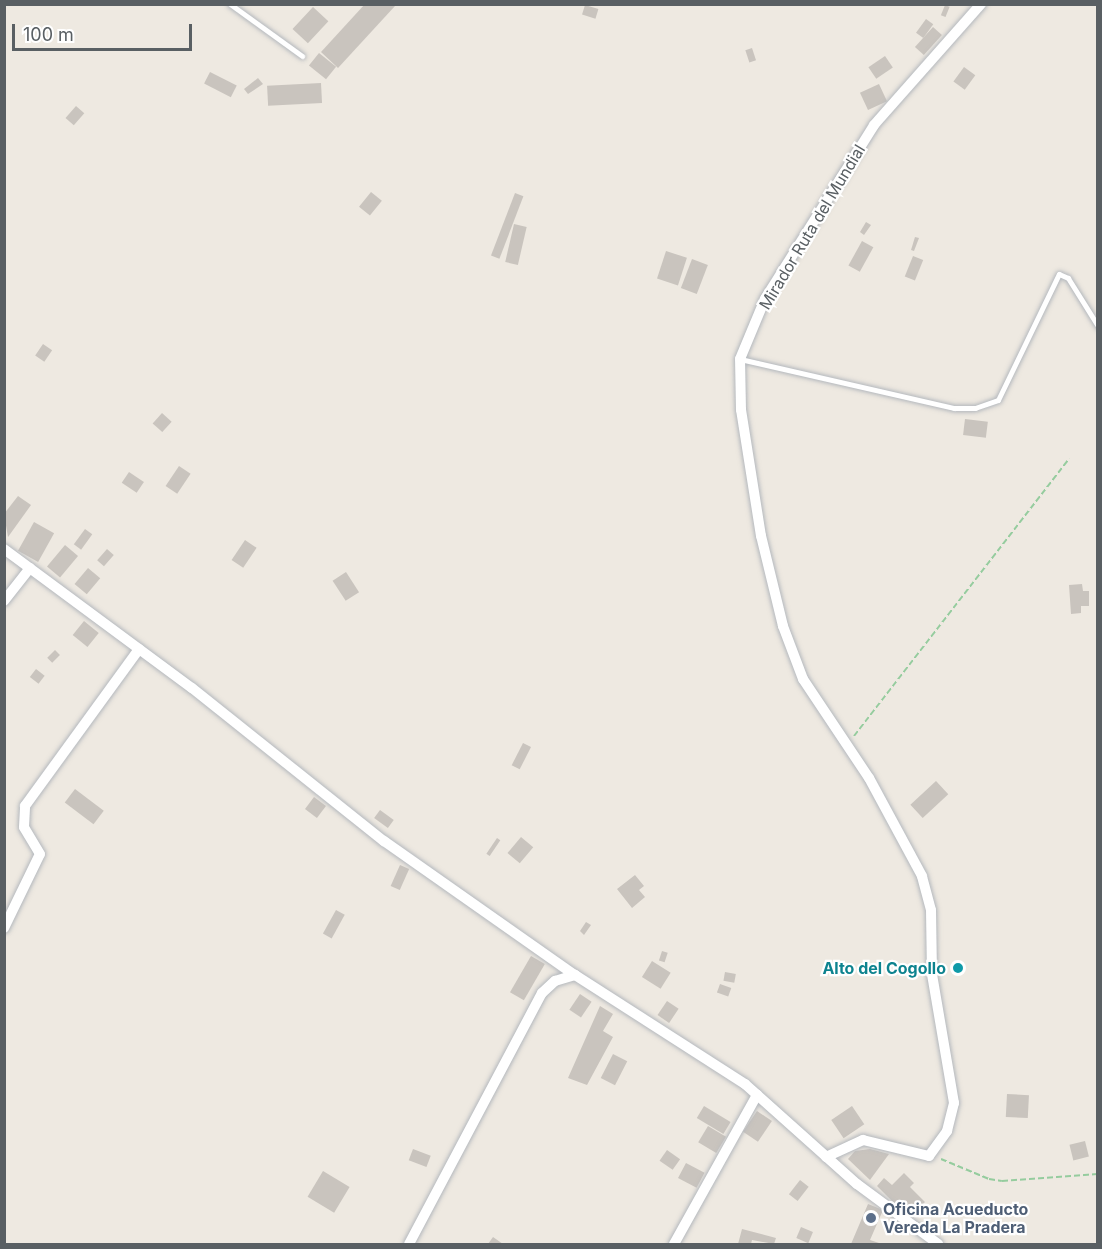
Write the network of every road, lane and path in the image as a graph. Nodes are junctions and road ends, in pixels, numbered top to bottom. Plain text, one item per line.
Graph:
1 (230, 4) edge
2 (981, 4) edge
3 (302, 56) dead end
4 (1098, 326) edge
5 (740, 359) junction
6 (1068, 459) dead end
7 (4, 549) edge
8 (30, 568) junction
9 (4, 601) edge
10 (140, 649) junction
11 (846, 746) junction
12 (4, 927) edge
13 (575, 975) junction
14 (757, 1095) junction
15 (929, 1156) junction
16 (826, 1157) junction
17 (1098, 1174) edge
18 (409, 1245) edge
19 (674, 1245) edge
20 (938, 1245) edge

1 - 3 lane
2 - 5 street, Mirador Ruta del Mundial
4 - 5 lane
5 - 11 street, Mirador Ruta del Mundial
6 - 11 path
7 - 8 street
8 - 9 street
8 - 10 street
10 - 12 street
10 - 13 street
11 - 15 street, Mirador Ruta del Mundial
13 - 14 street
13 - 18 street
14 - 16 street
14 - 19 street
15 - 16 street
15 - 17 path
16 - 20 street

